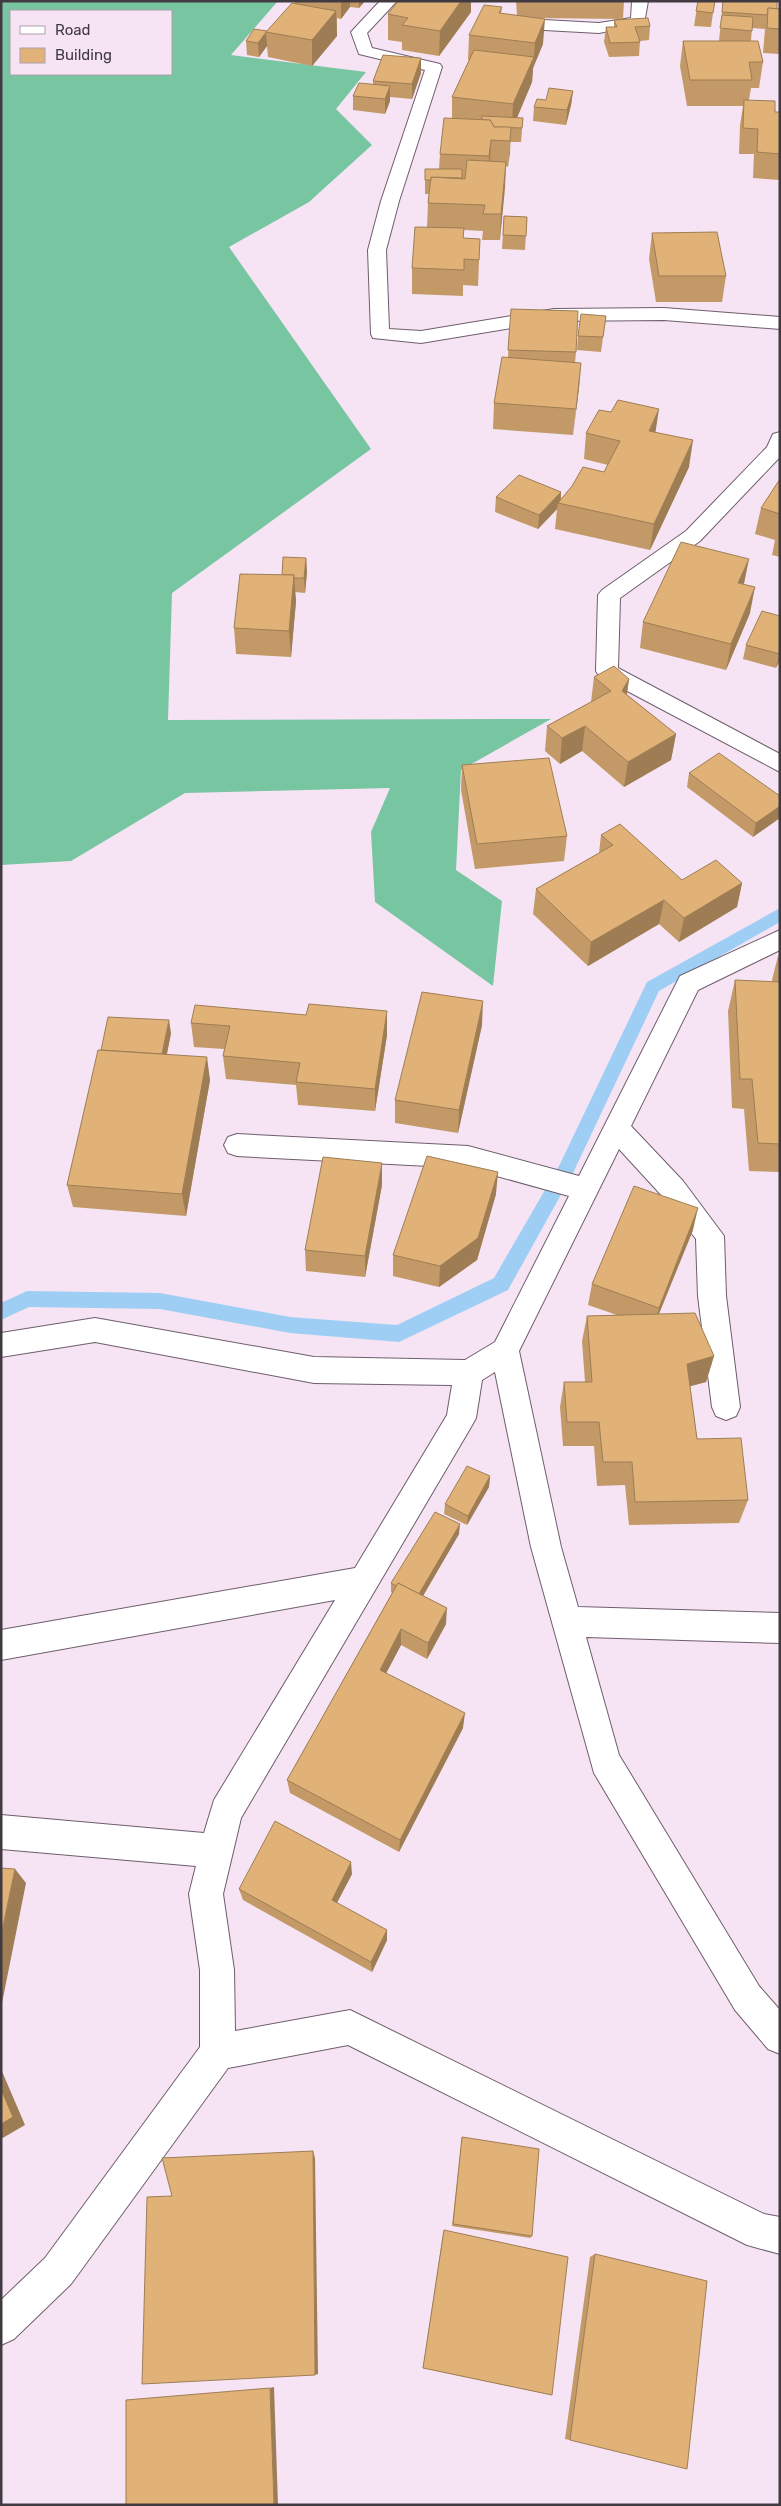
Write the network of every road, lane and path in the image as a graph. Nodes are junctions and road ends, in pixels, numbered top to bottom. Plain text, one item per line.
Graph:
1 (389, 1) edge
2 (640, 1) edge
3 (526, 24) edge
4 (780, 323) edge
5 (780, 438) edge
6 (780, 764) edge
7 (780, 939) edge
8 (617, 1129) junction
9 (238, 1145) dead end
10 (584, 1188) junction
11 (1, 1345) edge
12 (505, 1351) junction
13 (469, 1373) junction
14 (726, 1407) dead end
15 (363, 1581) junction
16 (566, 1621) junction
17 (780, 1628) edge
18 (1, 1645) edge
19 (1, 1832) edge
20 (217, 1851) junction
21 (780, 2037) edge
22 (218, 2052) junction
23 (780, 2236) edge
24 (1, 2326) edge

1 - 4 street
2 - 3 street
5 - 6 street
7 - 8 street
8 - 10 street
8 - 14 street
9 - 10 street
10 - 12 street
11 - 13 street
12 - 13 street
12 - 16 street
13 - 15 street
15 - 18 street
15 - 20 street
16 - 17 street
16 - 21 street
19 - 20 street
20 - 22 street
22 - 23 street
22 - 24 street

